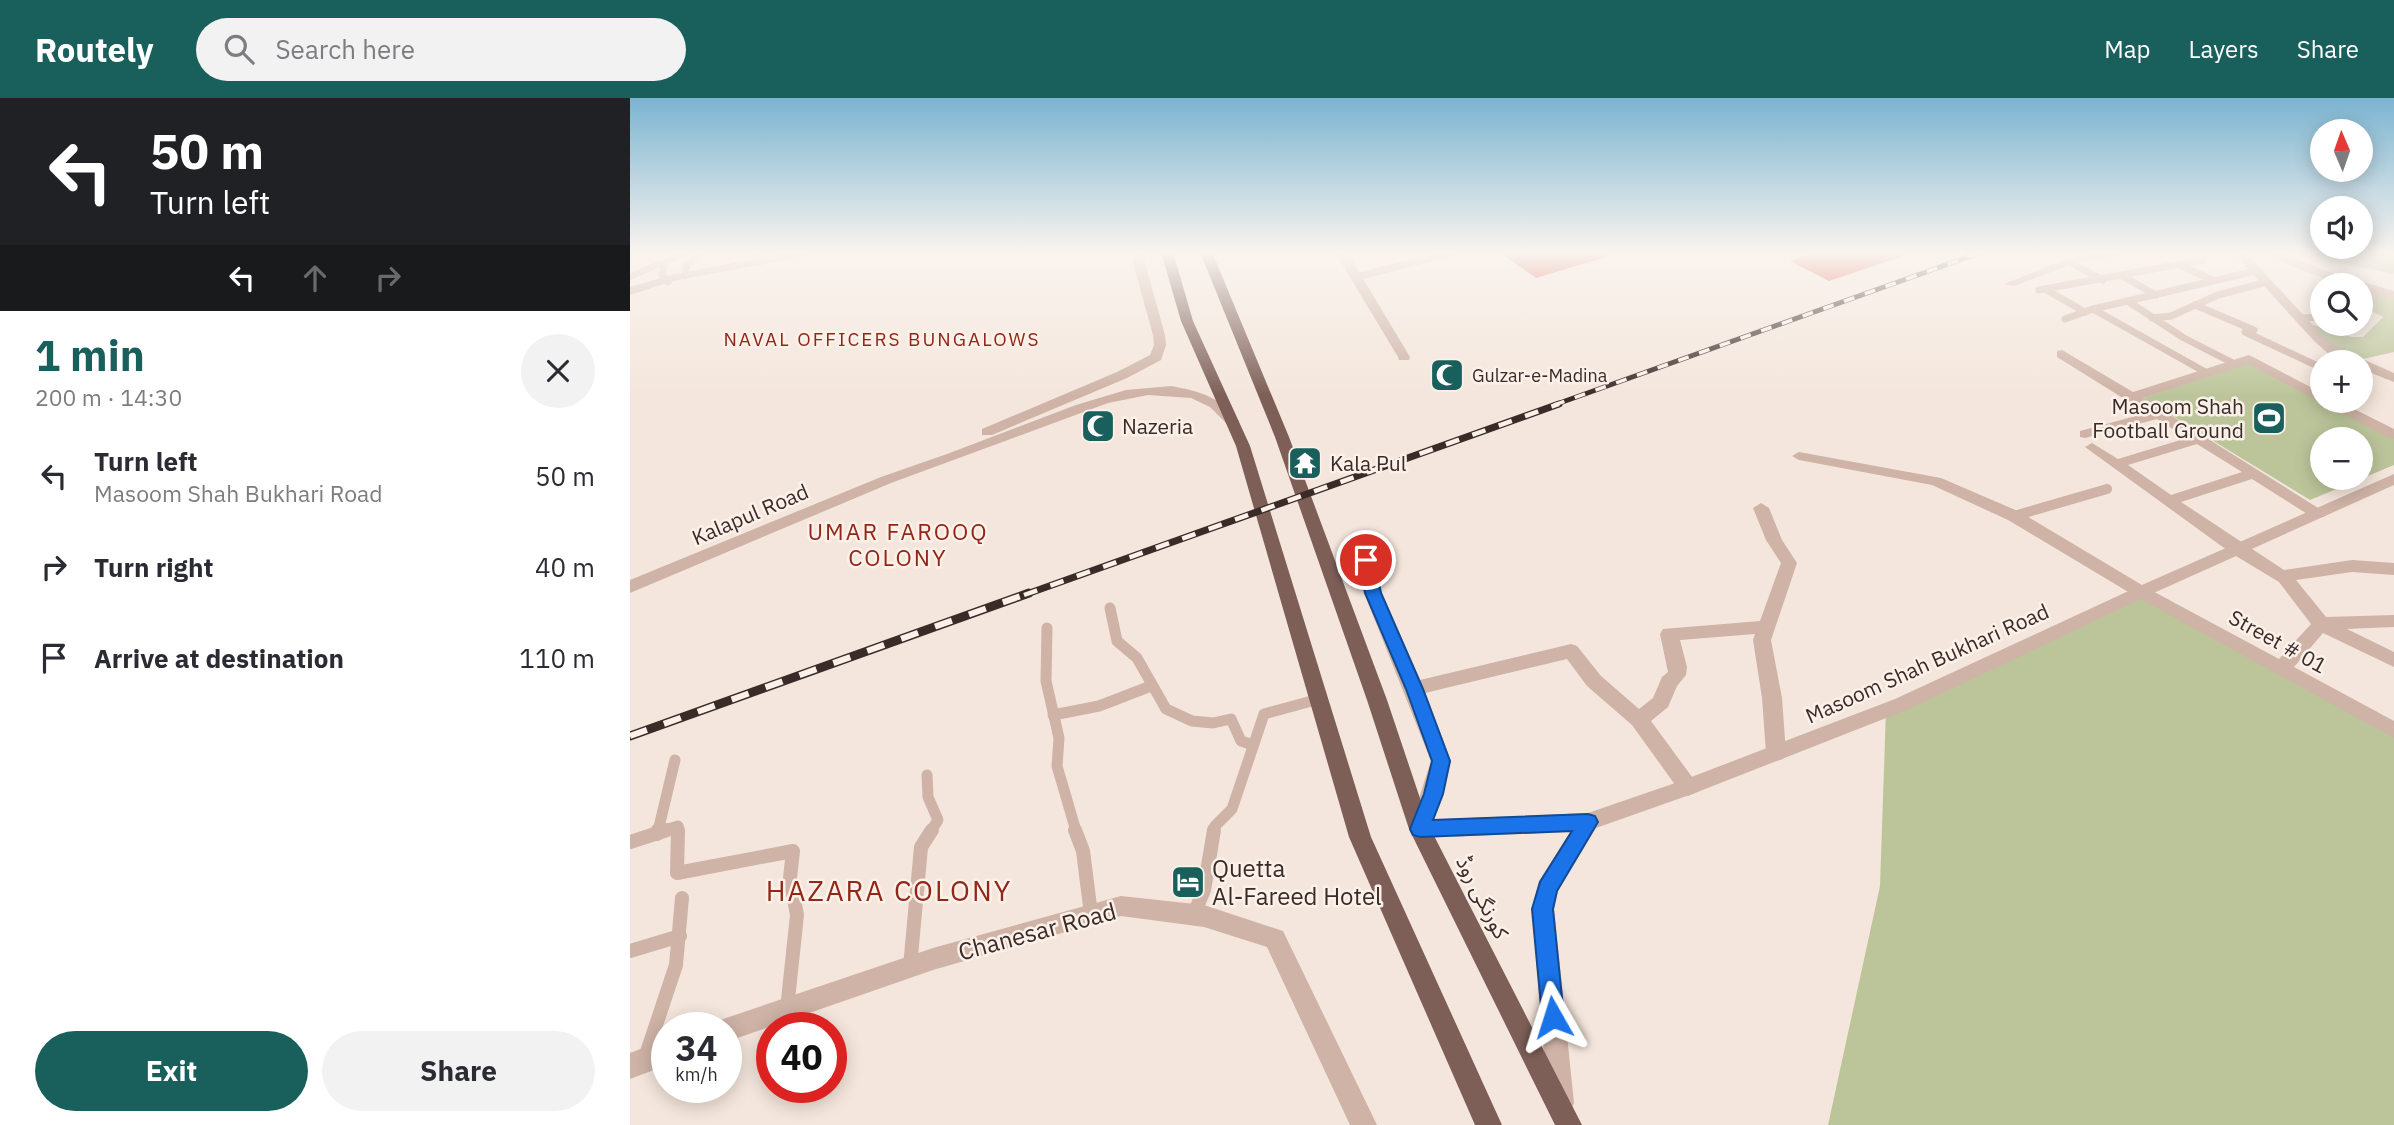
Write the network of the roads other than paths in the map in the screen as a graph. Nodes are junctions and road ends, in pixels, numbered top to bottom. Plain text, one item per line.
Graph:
1 (1149, 300) edge
2 (1181, 300) edge
3 (1226, 300) edge
4 (1370, 300) edge
5 (2065, 300) edge
6 (2137, 300) edge
7 (2207, 300) edge
8 (2284, 300) edge
9 (2129, 302) junction
10 (2195, 305) junction
11 (2089, 310) junction
12 (2152, 318) junction
13 (2301, 318) junction
14 (2310, 318) edge
15 (2065, 319) dead end
16 (2333, 350) edge
17 (2062, 354) dead end
18 (1404, 357) dead end
19 (2310, 362) edge
20 (2235, 364) junction
21 (2373, 369) edge
22 (2207, 373) junction
23 (2394, 379) edge
24 (2310, 392) edge
25 (2132, 397) junction
26 (2351, 413) edge
27 (2159, 414) junction
28 (1233, 421) junction
29 (2394, 435) edge
30 (2199, 439) junction
31 (1799, 456) dead end
32 (2116, 464) junction
33 (2254, 473) junction
34 (2394, 479) edge
35 (886, 480) junction
36 (2107, 489) dead end
37 (2170, 501) junction
38 (1761, 508) dead end
39 (2318, 513) junction
40 (2014, 516) junction
41 (1361, 547) dead end
42 (2237, 549) junction
43 (2394, 569) edge
44 (2281, 576) junction
45 (630, 587) edge
46 (2140, 592) junction
47 (1110, 608) dead end
48 (2394, 621) edge
49 (2321, 624) junction
50 (1767, 626) junction
51 (1048, 628) dead end
52 (2394, 660) edge
53 (2281, 669) junction
54 (1151, 686) junction
55 (1414, 689) junction
56 (1319, 699) junction
57 (1053, 715) junction
58 (1639, 720) junction
59 (2394, 730) edge
60 (1253, 745) junction
61 (1776, 752) junction
62 (674, 760) dead end
63 (927, 775) dead end
64 (1688, 787) junction
65 (1588, 822) junction
66 (1420, 829) junction
67 (657, 834) junction
68 (630, 842) edge
69 (682, 898) dead end
70 (1091, 914) junction
71 (1195, 914) junction
72 (680, 936) junction
73 (630, 951) edge
74 (910, 967) junction
75 (787, 1009) junction
76 (742, 1024) edge
77 (647, 1059) edge
78 (1565, 1118) edge
79 (1364, 1125) edge
80 (1489, 1125) edge

1 - 35 street
2 - 28 main road
3 - 66 main road, کورنگی روڈ
4 - 18 street
5 - 11 lane
6 - 9 lane
7 - 10 lane
8 - 13 street
9 - 11 lane
9 - 12 lane
10 - 12 lane
10 - 19 lane
11 - 15 lane
11 - 22 lane
12 - 20 lane
13 - 14 lane
13 - 16 street
17 - 25 street
20 - 22 street
20 - 24 street
21 - 23 street
22 - 25 street
25 - 27 street
26 - 29 street
27 - 30 street
27 - 32 street
28 - 35 street
28 - 56 main road
30 - 32 street
30 - 33 street
31 - 40 street, Street # 01
32 - 37 street
33 - 37 street
33 - 39 street
34 - 39 street, Masoom Shah Bukhari Road
35 - 45 street, Kalapul Road
36 - 40 lane
37 - 42 street
38 - 50 street
39 - 42 street, Masoom Shah Bukhari Road
40 - 46 street, Street # 01
41 - 55 street
42 - 44 street
42 - 46 street, Masoom Shah Bukhari Road
43 - 44 street
44 - 49 street
46 - 53 street, Street # 01
46 - 61 street, Masoom Shah Bukhari Road
47 - 54 lane
48 - 49 street
49 - 52 street
49 - 53 street
50 - 58 street
50 - 61 street
51 - 57 lane
53 - 59 street, Street # 01
54 - 57 lane
54 - 60 lane
55 - 58 street
55 - 66 street
56 - 60 lane
56 - 80 main road
57 - 70 lane
58 - 64 street
60 - 71 lane
61 - 64 street, Masoom Shah Bukhari Road
62 - 67 lane
63 - 74 lane
64 - 65 street, Masoom Shah Bukhari Road
65 - 66 street, Masoom Shah Bukhari Road
65 - 78 street
66 - 78 main road, کورنگی روڈ
67 - 68 lane
67 - 75 lane
69 - 72 lane
70 - 71 street, Chanesar Road
70 - 74 street, Chanesar Road
71 - 79 street, Chanesar Road
72 - 73 lane
72 - 77 lane
74 - 75 street, Chanesar Road
75 - 76 street, Chanesar Road

